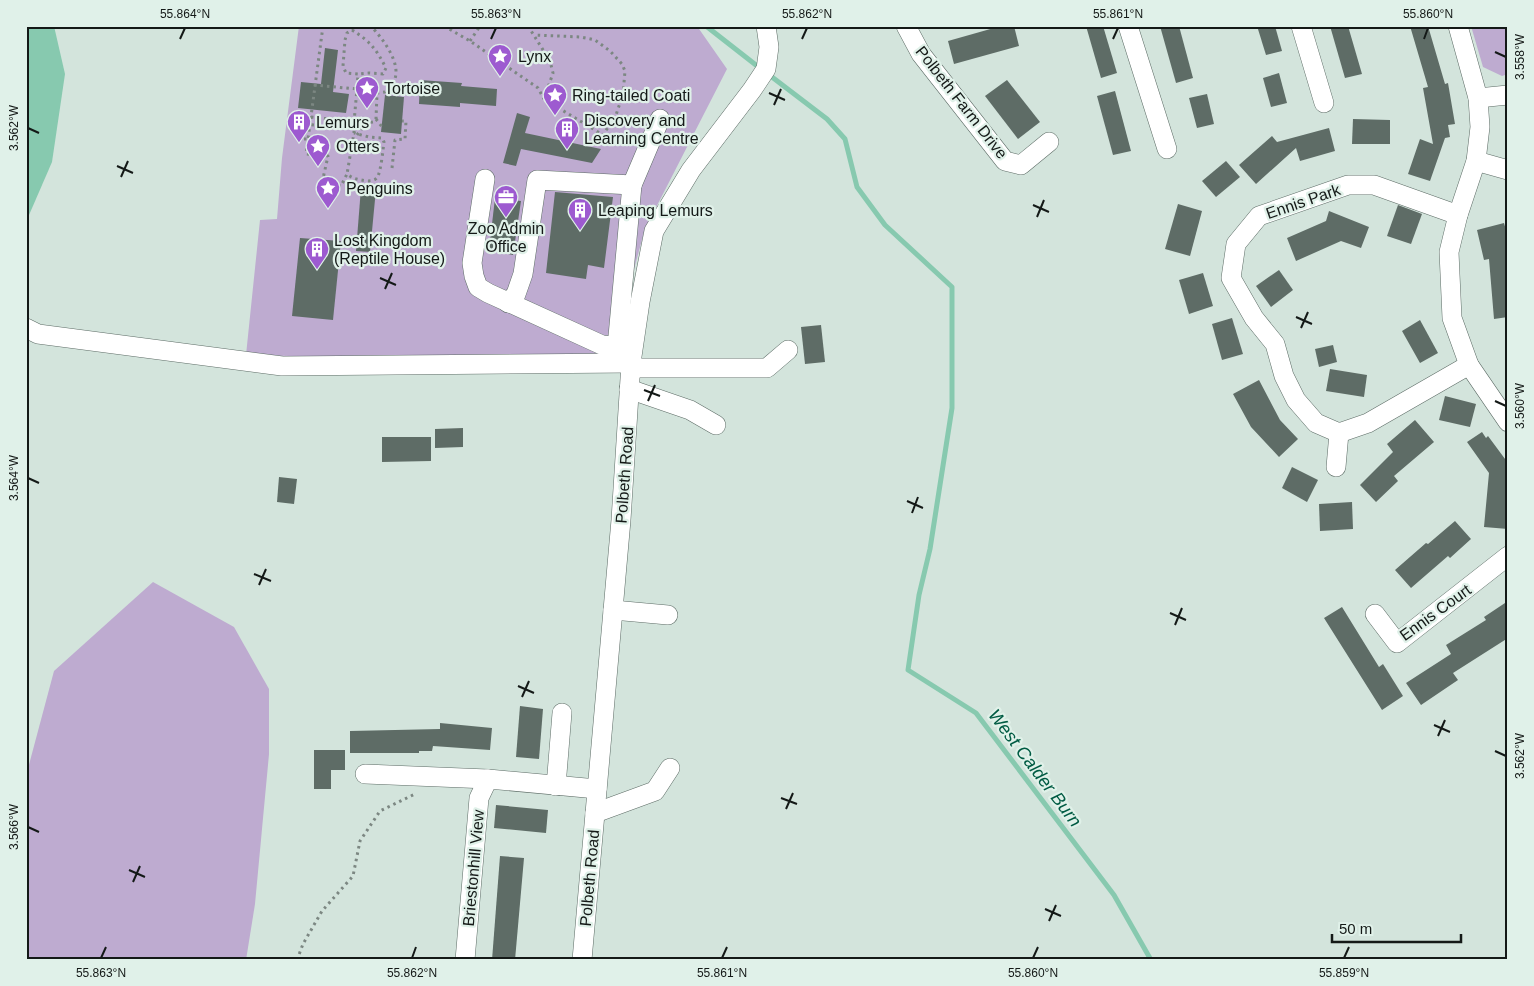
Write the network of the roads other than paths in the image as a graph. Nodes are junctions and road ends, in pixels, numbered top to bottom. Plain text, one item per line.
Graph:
1 (766, 26) edge
2 (906, 26) edge
3 (1128, 26) edge
4 (1301, 26) edge
5 (1458, 26) edge
6 (1508, 95) edge
7 (1478, 98) junction
8 (1324, 103) dead end
9 (660, 119) dead end
10 (1049, 142) dead end
11 (1167, 149) dead end
12 (1476, 161) junction
13 (1508, 170) edge
14 (485, 179) dead end
15 (632, 185) junction
16 (1458, 215) junction
17 (508, 303) junction
18 (26, 328) edge
19 (788, 350) dead end
20 (628, 356) junction
21 (1469, 365) junction
22 (629, 389) junction
23 (1508, 422) edge
24 (716, 425) dead end
25 (1340, 433) junction
26 (1336, 467) dead end
27 (1504, 559) edge
28 (613, 610) junction
29 (1375, 614) dead end
30 (668, 615) dead end
31 (562, 713) dead end
32 (670, 768) dead end
33 (365, 774) dead end
34 (488, 780) junction
35 (556, 786) junction
36 (597, 789) junction
37 (595, 813) junction
38 (465, 960) edge
39 (582, 960) edge

1 - 20 street, Polbeth Road
2 - 10 street, Polbeth Farm Drive
3 - 11 street
4 - 8 street
5 - 7 street
6 - 7 street
7 - 12 street
9 - 15 street
12 - 13 street
12 - 16 street
14 - 17 street
15 - 17 street
15 - 20 street
16 - 21 street
16 - 25 street, Ennis Park
17 - 20 street
18 - 20 street
19 - 20 street
20 - 22 street, Polbeth Road
21 - 23 street
21 - 25 street
22 - 24 street
22 - 28 street, Polbeth Road
25 - 26 street
27 - 29 street, Ennis Court
28 - 30 street
28 - 36 street, Polbeth Road
31 - 35 street
32 - 37 street
33 - 34 street
34 - 35 street
34 - 38 street, Briestonhill View
35 - 36 street
36 - 37 street, Polbeth Road
37 - 39 street, Polbeth Road

